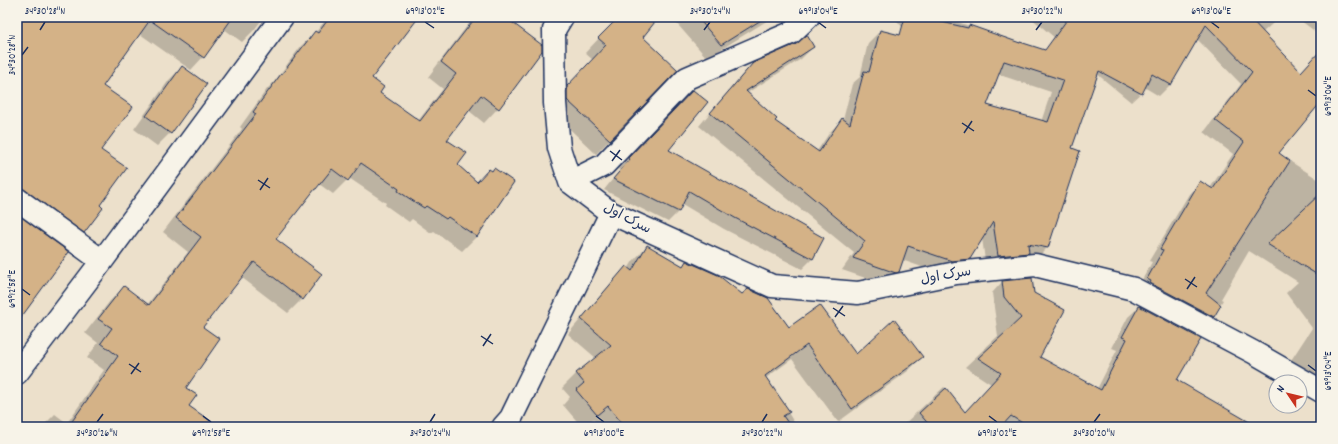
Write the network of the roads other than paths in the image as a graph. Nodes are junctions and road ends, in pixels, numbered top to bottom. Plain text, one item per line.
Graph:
1 (282, 17) edge
2 (562, 17) edge
3 (808, 17) edge
4 (570, 182) junction
5 (17, 198) edge
6 (611, 213) junction
7 (102, 261) junction
8 (17, 373) edge
9 (1321, 391) edge
10 (510, 424) edge

1 - 7 street
2 - 4 street
3 - 4 street
4 - 6 street, سرک اول
5 - 7 street
6 - 9 street, سرک اول
6 - 10 street
7 - 8 street

